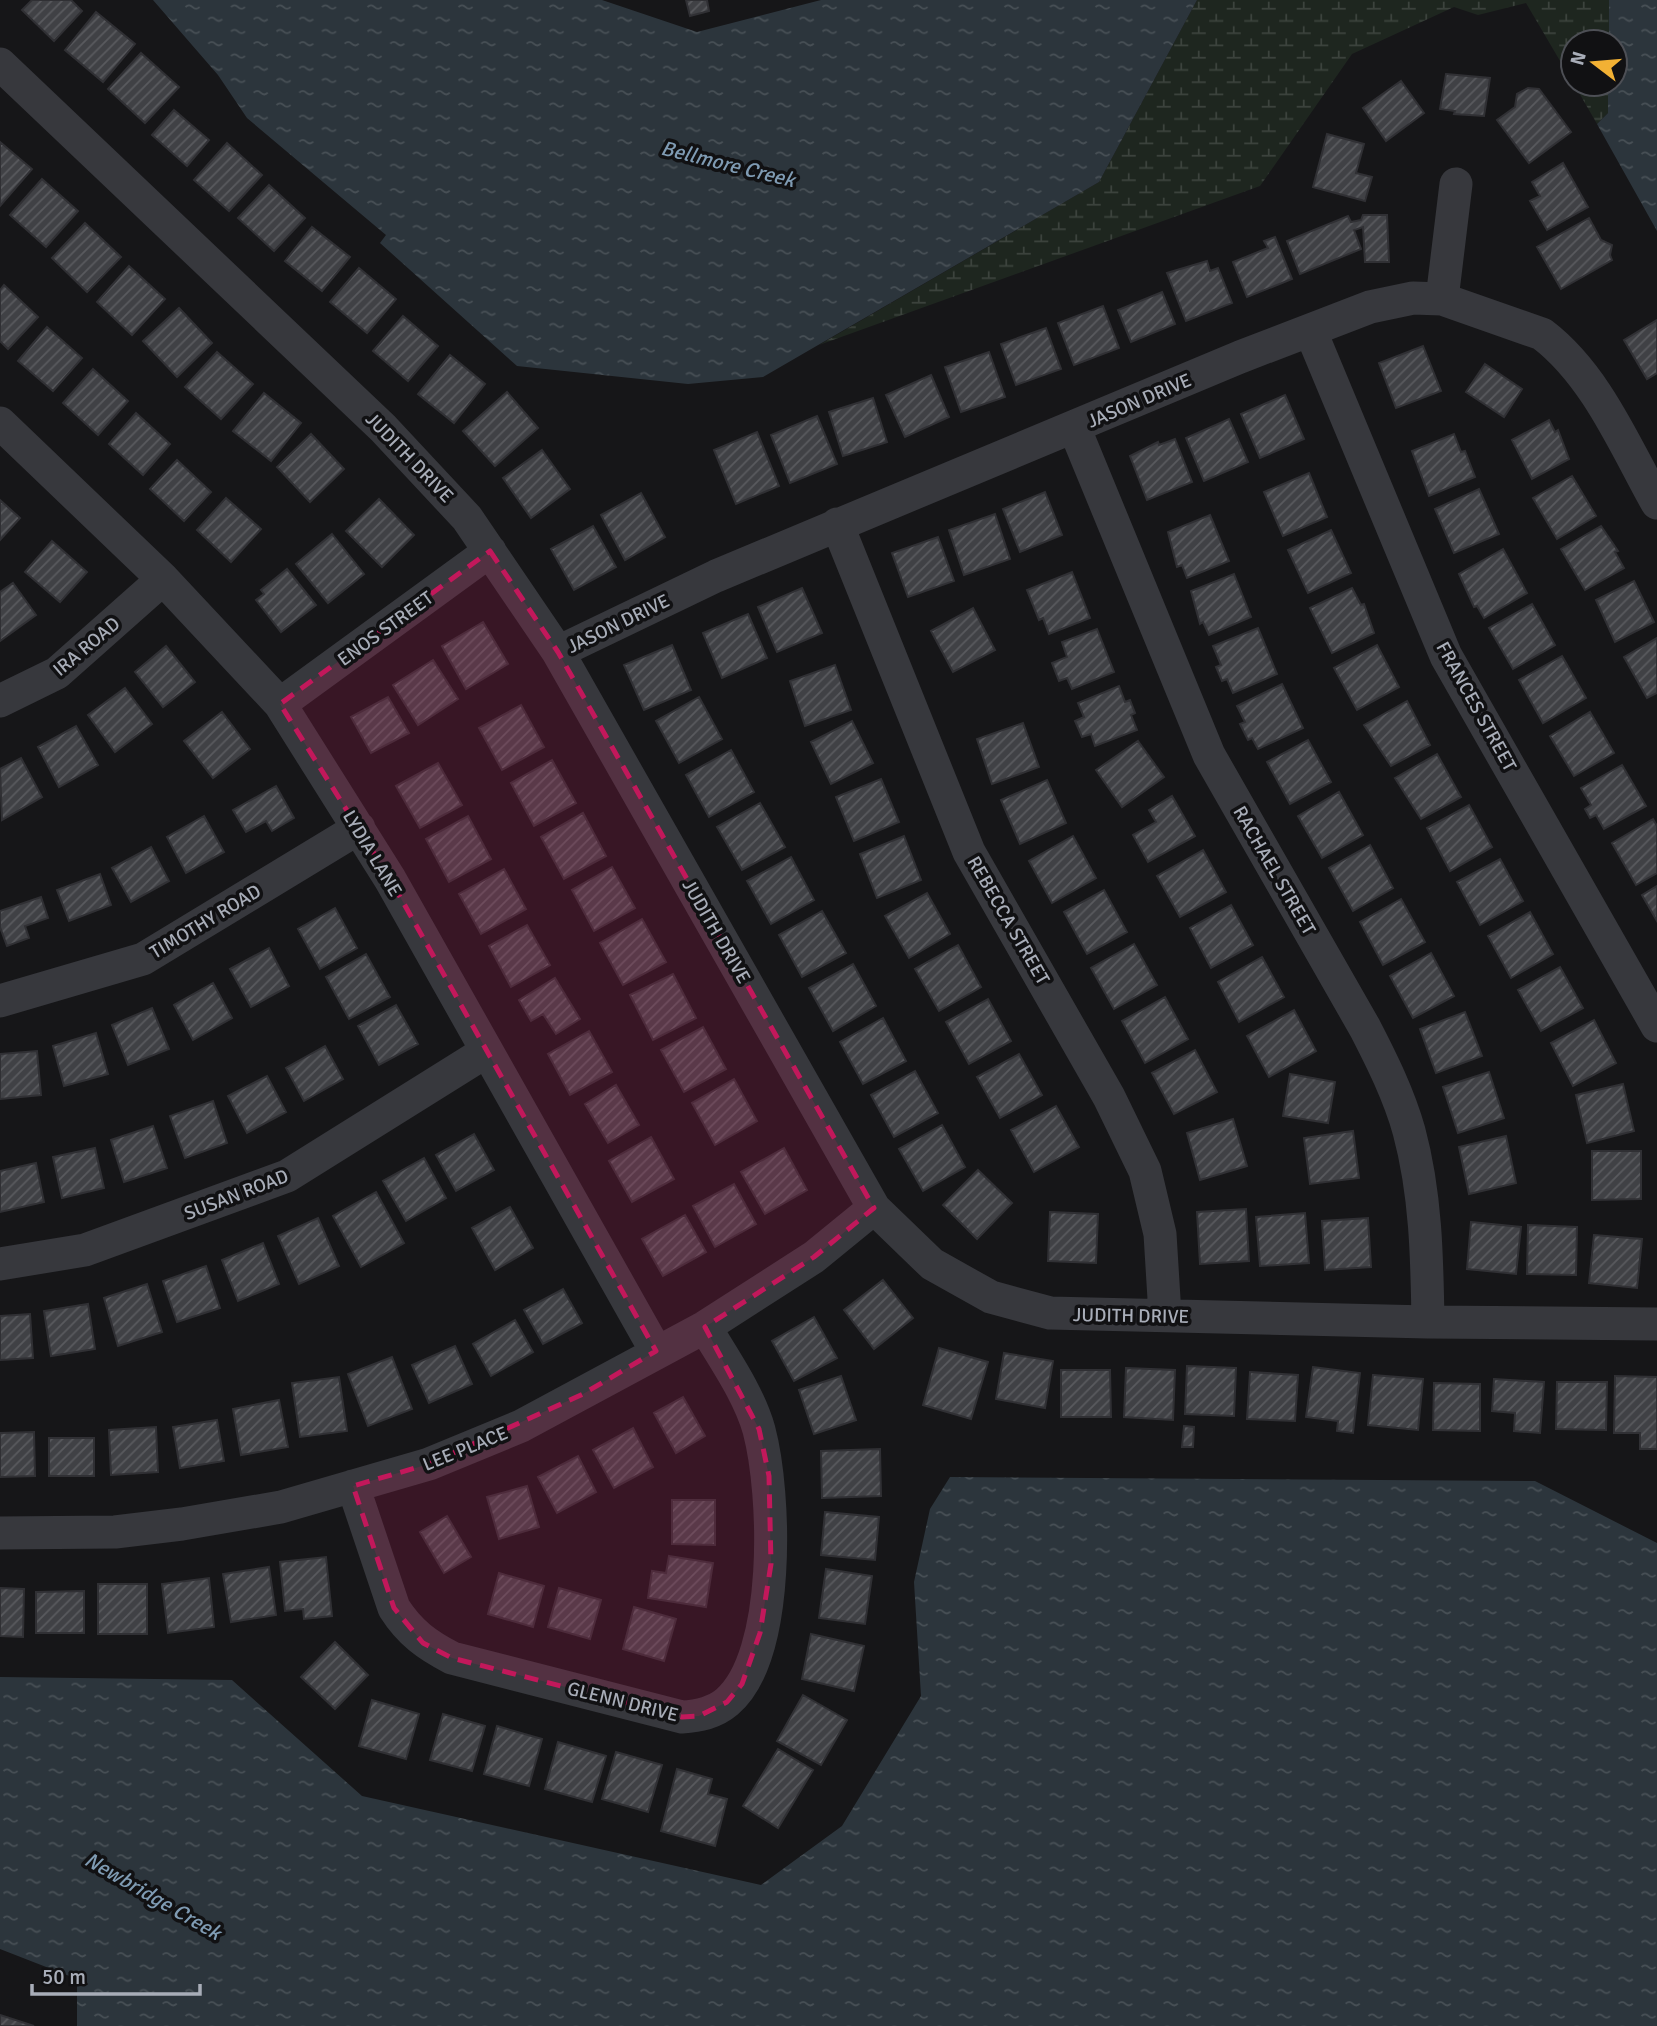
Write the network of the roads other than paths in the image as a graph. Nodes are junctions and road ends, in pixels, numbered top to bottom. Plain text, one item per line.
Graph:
1 (0, 64) edge
2 (1456, 184) dead end
3 (1442, 299) junction
4 (1311, 332) junction
5 (0, 423) edge
6 (1074, 427) junction
7 (1657, 503) edge
8 (836, 524) junction
9 (489, 551) junction
10 (163, 579) junction
11 (558, 652) junction
12 (0, 701) edge
13 (280, 704) junction
14 (359, 828) junction
15 (0, 1001) edge
16 (1657, 1026) edge
17 (487, 1051) junction
18 (874, 1208) junction
19 (0, 1264) edge
20 (1165, 1315) junction
21 (1428, 1322) junction
22 (1657, 1324) edge
23 (705, 1327) junction
24 (656, 1351) junction
25 (353, 1486) junction
26 (0, 1533) edge

1 - 9 street, JUDITH DRIVE
2 - 3 street
3 - 4 street, JASON DRIVE
3 - 7 street, JASON DRIVE
4 - 6 street, JASON DRIVE
4 - 16 street, FRANCES STREET
5 - 10 street, LYDIA LANE
6 - 8 street, JASON DRIVE
6 - 21 street, RACHAEL STREET
8 - 11 street, JASON DRIVE
8 - 20 street, REBECCA STREET
9 - 11 street, JUDITH DRIVE
9 - 13 street, ENOS STREET
10 - 12 street, IRA ROAD
10 - 13 street, LYDIA LANE
11 - 18 street, JUDITH DRIVE
13 - 14 street, LYDIA LANE
14 - 15 street, TIMOTHY ROAD
14 - 17 street, LYDIA LANE
17 - 19 street, SUSAN ROAD
17 - 24 street, LYDIA LANE
18 - 20 street, JUDITH DRIVE
18 - 23 street, LEE PLACE
20 - 21 street, JUDITH DRIVE
21 - 22 street, JUDITH DRIVE
23 - 24 street, LEE PLACE
23 - 25 street, GLENN DRIVE
24 - 25 street, LEE PLACE
25 - 26 street, LEE PLACE

